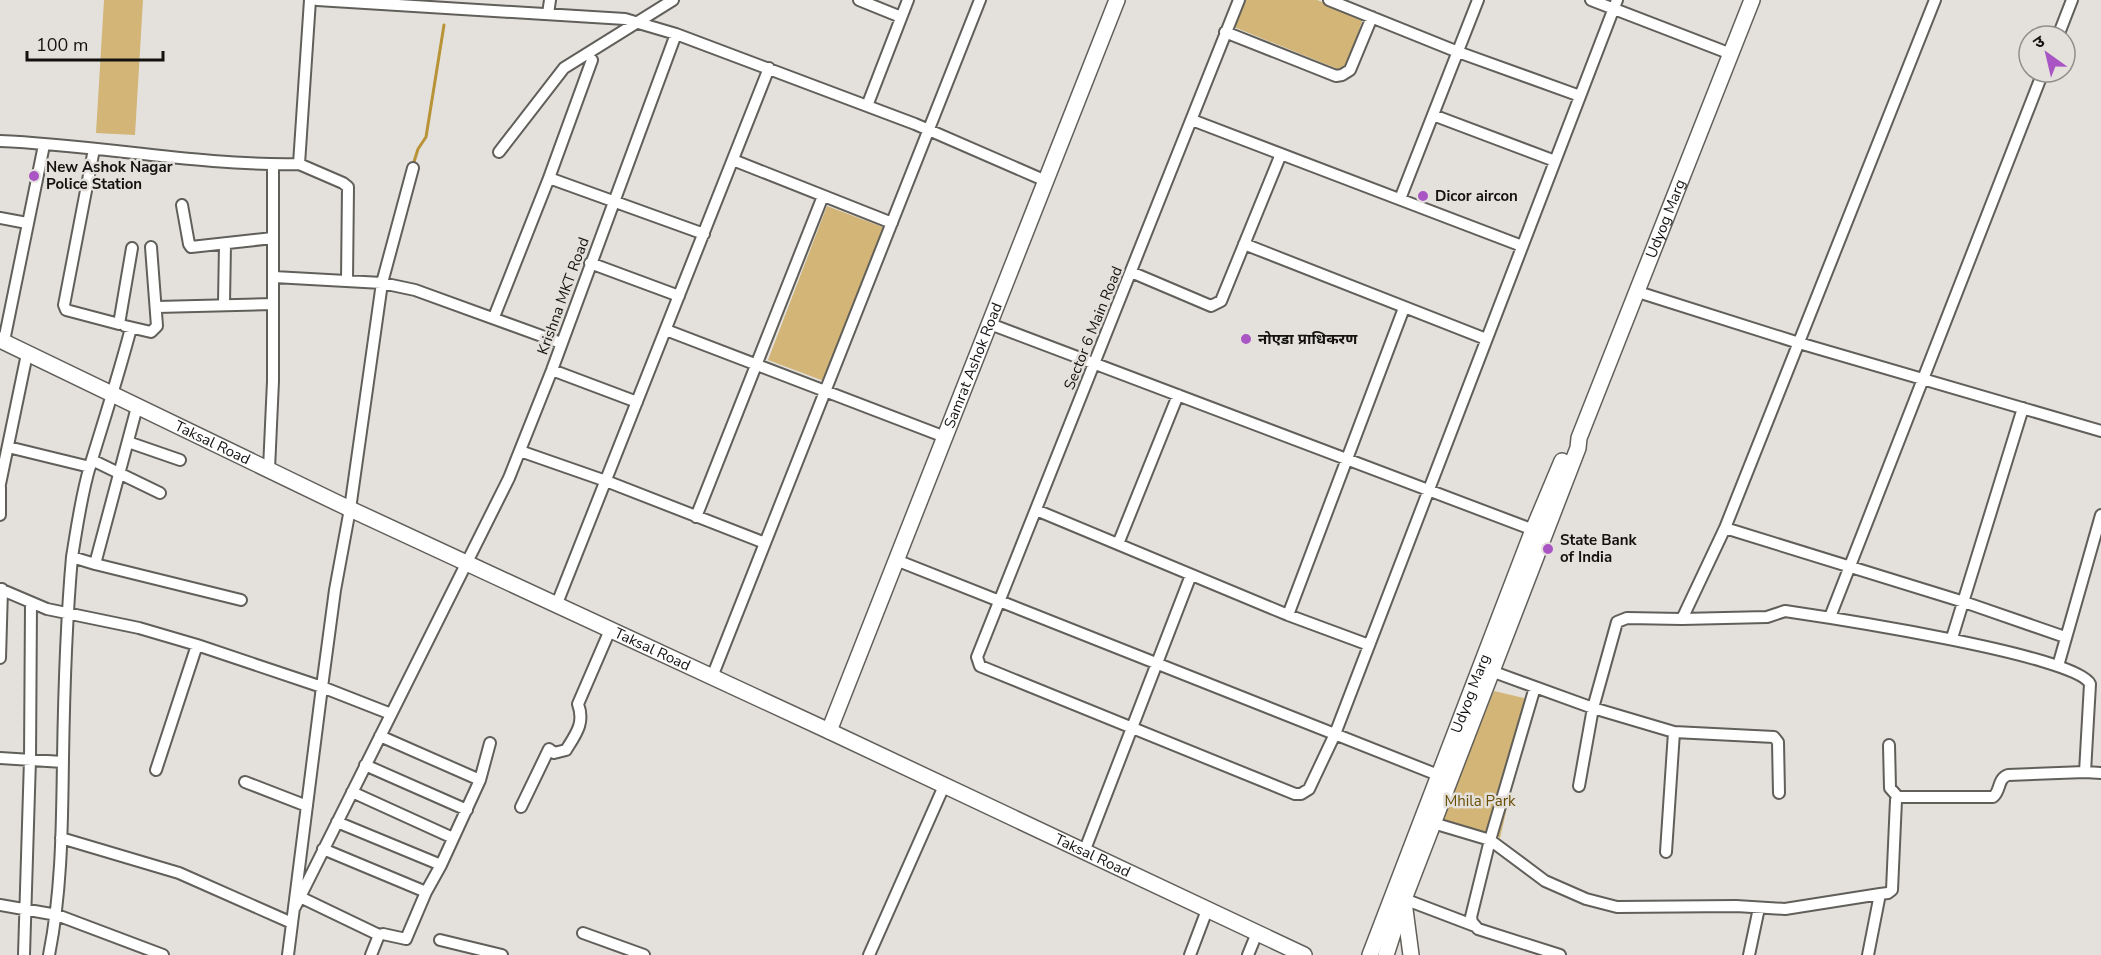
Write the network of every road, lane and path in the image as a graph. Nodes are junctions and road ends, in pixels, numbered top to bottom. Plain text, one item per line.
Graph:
1 (310, 0) edge
2 (317, 0) edge
3 (542, 0) edge
4 (550, 0) edge
5 (674, 0) edge
6 (859, 0) edge
7 (908, 0) edge
8 (980, 0) edge
9 (1117, 0) edge
10 (1239, 0) edge
11 (1329, 0) edge
12 (1478, 0) edge
13 (1591, 0) edge
14 (1752, 0) edge
15 (1935, 0) edge
16 (2072, 0) edge
17 (1615, 4) edge
18 (545, 14) junction
19 (1372, 16) junction
20 (902, 17) junction
21 (640, 22) junction
22 (2063, 24) edge
23 (1225, 32) junction
24 (676, 34) junction
25 (1458, 52) junction
26 (1731, 54) junction
27 (592, 60) dead end
28 (769, 69) junction
29 (2038, 84) edge
30 (1580, 96) junction
31 (867, 106) junction
32 (1433, 115) junction
33 (1192, 120) junction
34 (929, 129) junction
35 (0, 141) edge
36 (44, 145) junction
37 (94, 149) junction
38 (499, 152) dead end
39 (1281, 154) junction
40 (733, 160) junction
41 (1555, 160) junction
42 (299, 164) junction
43 (273, 165) junction
44 (413, 168) dead end
45 (549, 178) junction
46 (1046, 180) junction
47 (823, 196) junction
48 (1400, 200) junction
49 (614, 201) junction
50 (182, 206) dead end
51 (0, 218) edge
52 (27, 223) junction
53 (892, 223) junction
54 (704, 234) junction
55 (273, 238) junction
56 (225, 244) junction
57 (1244, 244) junction
58 (1522, 246) junction
59 (151, 247) dead end
60 (132, 248) dead end
61 (590, 263) junction
62 (1131, 273) junction
63 (274, 277) junction
64 (347, 280) junction
65 (382, 283) junction
66 (1638, 292) junction
67 (679, 296) junction
68 (224, 304) junction
69 (273, 304) junction
70 (157, 306) junction
71 (1404, 308) junction
72 (494, 317) junction
73 (119, 324) junction
74 (990, 324) junction
75 (131, 327) junction
76 (666, 330) junction
77 (1486, 339) junction
78 (2, 340) edge
79 (561, 343) junction
80 (1799, 343) junction
81 (27, 354) junction
82 (1095, 363) junction
83 (756, 365) junction
84 (552, 370) junction
85 (1923, 379) junction
86 (826, 391) junction
87 (113, 395) junction
88 (1178, 395) junction
89 (637, 402) junction
90 (137, 407) junction
91 (2023, 408) junction
92 (2101, 431) edge
93 (945, 437) junction
94 (128, 442) junction
95 (8, 447) junction
96 (520, 451) junction
97 (1347, 459) junction
98 (180, 460) dead end
99 (91, 463) junction
100 (269, 469) junction
101 (120, 472) junction
102 (606, 481) junction
103 (0, 485) edge
104 (1429, 490) junction
105 (160, 493) dead end
106 (350, 509) junction
107 (1036, 510) junction
108 (0, 515) edge
109 (2101, 515) edge
110 (696, 517) junction
111 (1725, 528) junction
112 (1539, 532) junction
113 (765, 543) junction
114 (1118, 544) junction
115 (72, 557) junction
116 (896, 560) junction
117 (95, 564) junction
118 (467, 564) junction
119 (1850, 567) junction
120 (1191, 575) junction
121 (1, 589) edge
122 (241, 600) dead end
123 (999, 601) junction
124 (1964, 602) junction
125 (31, 604) junction
126 (556, 606) junction
127 (67, 613) junction
128 (1288, 615) junction
129 (1830, 617) junction
130 (1682, 619) junction
131 (610, 630) junction
132 (2066, 637) junction
133 (1952, 638) junction
134 (198, 645) junction
135 (1369, 645) junction
136 (0, 658) edge
137 (1157, 663) junction
138 (2058, 666) junction
139 (1491, 671) junction
140 (712, 677) junction
141 (322, 687) junction
142 (1535, 687) junction
143 (1593, 708) junction
144 (391, 714) junction
145 (1133, 727) junction
146 (829, 731) junction
147 (1674, 732) junction
148 (1335, 734) junction
149 (380, 736) junction
150 (490, 742) dead end
151 (1889, 745) dead end
152 (0, 758) edge
153 (30, 759) junction
154 (63, 762) junction
155 (365, 765) junction
156 (156, 770) dead end
157 (2085, 772) junction
158 (2101, 773) edge
159 (1438, 775) junction
160 (480, 780) junction
161 (245, 782) dead end
162 (944, 786) junction
163 (1579, 786) dead end
164 (352, 792) junction
165 (1779, 793) dead end
166 (1898, 797) junction
167 (307, 807) junction
168 (521, 807) dead end
169 (467, 810) junction
170 (337, 822) junction
171 (1433, 823) junction
172 (61, 838) junction
173 (453, 838) junction
174 (1490, 840) junction
175 (323, 849) junction
176 (1084, 852) junction
177 (1666, 852) dead end
178 (441, 865) junction
179 (426, 892) junction
180 (1880, 894) junction
181 (1404, 899) junction
182 (298, 902) junction
183 (0, 905) edge
184 (1759, 908) junction
185 (25, 909) junction
186 (1207, 910) junction
187 (57, 915) junction
188 (292, 922) junction
189 (1475, 926) junction
190 (583, 933) dead end
191 (1257, 933) junction
192 (379, 935) junction
193 (440, 940) dead end
194 (24, 955) edge
195 (49, 955) edge
196 (164, 955) edge
197 (288, 955) edge
198 (371, 955) edge
199 (502, 955) edge
200 (644, 955) edge
201 (869, 955) edge
202 (1190, 955) edge
203 (1248, 955) edge
204 (1304, 955) edge
205 (1370, 955) edge
206 (1386, 955) edge
207 (1411, 955) edge
208 (1560, 955) edge
209 (1749, 955) edge
210 (1868, 955) edge

1 - 42 street
2 - 18 street
3 - 18 street
4 - 18 street
5 - 21 street
6 - 20 street
7 - 20 street
8 - 34 street
9 - 46 street, Samrat Ashok Road
10 - 23 street, Sector 6 Main Road
11 - 19 street
12 - 25 street
13 - 17 street
14 - 26 street, Udyog Marg
15 - 80 street
16 - 22 street
17 - 26 street
17 - 30 street
18 - 21 street
19 - 23 street
19 - 25 street
20 - 31 street
21 - 24 street
21 - 38 street
23 - 33 street, Sector 6 Main Road
24 - 28 street
24 - 49 street, Krishna MKT Road
25 - 30 street
25 - 32 street
26 - 66 street, Udyog Marg
27 - 45 street
28 - 31 street
28 - 40 street
29 - 85 street
30 - 41 street
31 - 34 street
32 - 41 street
32 - 48 street
33 - 39 street
33 - 62 street, Sector 6 Main Road
34 - 46 street
34 - 53 street
35 - 36 street
36 - 37 street
36 - 52 street
37 - 43 street
37 - 73 street
39 - 48 street
39 - 57 street
40 - 47 street
40 - 54 street
41 - 58 street
42 - 43 street
42 - 64 street
43 - 55 street
44 - 65 street
45 - 49 street
45 - 72 street
46 - 74 street, Samrat Ashok Road
47 - 53 street
47 - 83 street
48 - 58 street
49 - 54 street
49 - 61 street, Krishna MKT Road
50 - 56 street
51 - 52 street
52 - 78 street
53 - 86 street
54 - 67 street
55 - 56 street
55 - 63 street
56 - 68 street
57 - 62 street
57 - 71 street
58 - 77 street
59 - 70 street
60 - 73 street
61 - 67 street
61 - 79 street, Krishna MKT Road
62 - 82 street, Sector 6 Main Road
63 - 64 street
63 - 69 street
64 - 65 street
65 - 72 street
65 - 106 street
66 - 80 street
66 - 112 street, Udyog Marg
67 - 76 street
68 - 69 street
68 - 70 street
69 - 100 street
70 - 75 street
71 - 77 street
71 - 97 street
72 - 79 street
73 - 75 street
74 - 82 street
74 - 93 street, Samrat Ashok Road
75 - 87 street
76 - 83 street
76 - 89 street
77 - 104 street
78 - 81 street, Taksal Road
79 - 84 street, Krishna MKT Road
80 - 85 street
80 - 111 street
81 - 87 street, Taksal Road
81 - 95 street
82 - 88 street
82 - 107 street, Sector 6 Main Road
83 - 86 street
83 - 110 street
84 - 89 street
84 - 96 street, Krishna MKT Road
85 - 91 street
85 - 119 street
86 - 93 street
86 - 113 street
87 - 90 street, Taksal Road
87 - 99 street
88 - 97 street
88 - 114 street
89 - 102 street
90 - 94 street
90 - 100 street, Taksal Road
91 - 92 street
91 - 124 street
93 - 116 street, Samrat Ashok Road
94 - 98 street
94 - 101 street
95 - 99 street
95 - 103 street
96 - 102 street
96 - 118 street, Krishna MKT Road
97 - 104 street
97 - 128 street
99 - 101 street
99 - 115 street
100 - 106 street, Taksal Road
101 - 105 street
101 - 117 street
102 - 110 street
102 - 126 street
103 - 108 street
104 - 112 street
104 - 135 street
106 - 118 street, Taksal Road
106 - 141 street
107 - 114 street
107 - 123 street, Sector 6 Main Road
109 - 132 street
110 - 113 street
111 - 119 street
111 - 130 street
112 - 139 street, Udyog Marg
112 - 159 street, Udyog Marg
113 - 140 street
114 - 120 street
115 - 117 street
115 - 127 street
116 - 123 street
116 - 146 street, Samrat Ashok Road
117 - 122 street
118 - 126 street, Taksal Road
118 - 144 street, Krishna MKT Road
119 - 124 street
119 - 129 street
120 - 128 street
120 - 137 street
121 - 125 street
121 - 136 street
123 - 137 street
123 - 145 street, Sector 6 Main Road
124 - 132 street
124 - 133 street
125 - 127 street
125 - 153 street
126 - 131 street, Taksal Road
127 - 134 street
127 - 154 street
128 - 135 street
129 - 130 street
129 - 133 street
130 - 143 street
131 - 140 street, Taksal Road
131 - 168 street
132 - 138 street
133 - 138 street
134 - 141 street
134 - 156 street
135 - 148 street
137 - 145 street
137 - 148 street
138 - 157 street
139 - 142 street
139 - 171 street, Udyog Marg
140 - 146 street, Taksal Road
141 - 144 street
141 - 167 street
142 - 143 street
142 - 174 street
143 - 147 street
143 - 163 street
144 - 149 street, Krishna MKT Road
145 - 148 street
145 - 176 street
146 - 162 street, Taksal Road
147 - 165 street
147 - 177 street
148 - 159 street
149 - 155 street, Krishna MKT Road
149 - 160 street
150 - 160 street
151 - 166 street
152 - 153 street
153 - 154 street
153 - 185 street
154 - 172 street
155 - 164 street, Krishna MKT Road
155 - 169 street
157 - 158 street
157 - 166 street
159 - 205 street, Udyog Marg
160 - 169 street
161 - 167 street
162 - 176 street, Taksal Road
162 - 201 street
164 - 170 street, Krishna MKT Road
164 - 173 street
166 - 180 street
167 - 182 street
169 - 173 street
170 - 175 street, Krishna MKT Road
170 - 178 street
171 - 174 street
171 - 181 street, Udyog Marg
172 - 187 street
172 - 188 street
173 - 178 street
174 - 184 street
174 - 189 street
175 - 179 street
175 - 182 street, Krishna MKT Road
176 - 186 street, Taksal Road
178 - 179 street
179 - 192 street
180 - 184 street
180 - 210 street
181 - 189 street
181 - 206 street, Udyog Marg
181 - 207 street
182 - 188 street
182 - 192 street
183 - 185 street
184 - 209 street
185 - 187 street
185 - 194 street
186 - 191 street, Taksal Road
186 - 202 street
187 - 195 street
187 - 196 street
188 - 197 street
189 - 208 street
190 - 200 street
191 - 203 street
191 - 204 street, Taksal Road
192 - 198 street
193 - 199 street

